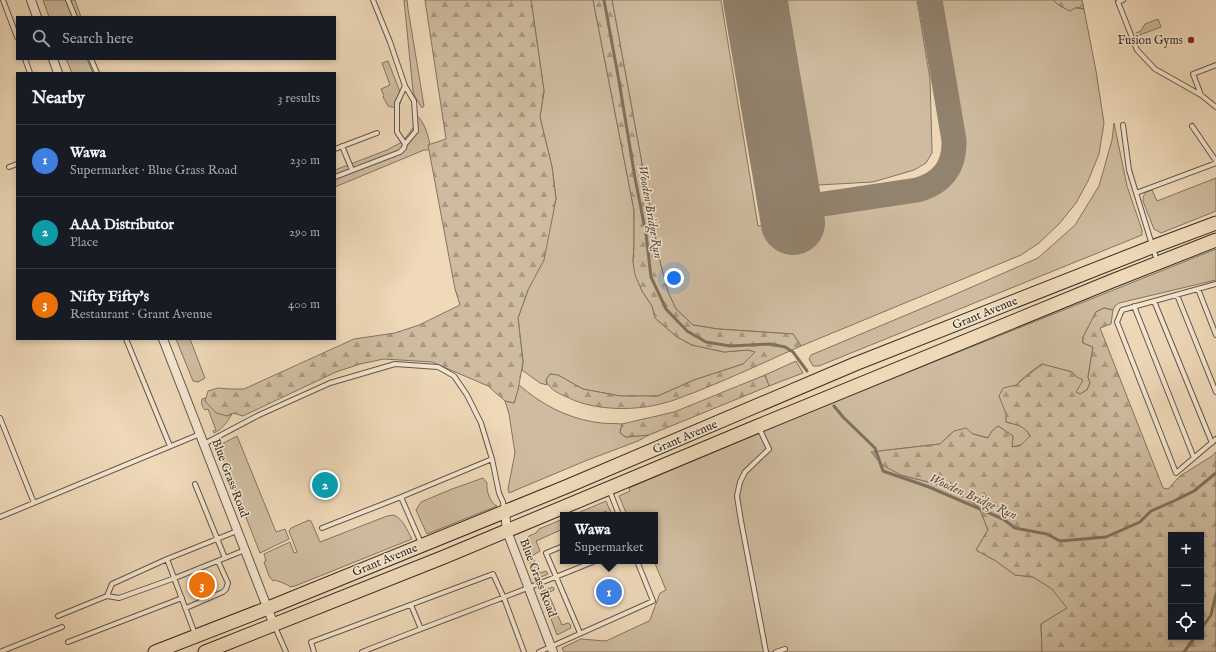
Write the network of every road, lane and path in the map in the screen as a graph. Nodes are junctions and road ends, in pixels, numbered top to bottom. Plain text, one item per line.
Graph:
1 (3, 0) edge
2 (31, 0) edge
3 (68, 0) edge
4 (372, 0) edge
5 (1123, 0) edge
6 (37, 16) edge
7 (75, 16) edge
8 (16, 35) edge
9 (25, 60) edge
10 (53, 60) edge
11 (91, 60) edge
12 (1216, 65) edge
13 (30, 72) edge
14 (58, 72) edge
15 (97, 72) edge
16 (405, 86) junction
17 (1201, 95) junction
18 (1215, 104) edge
19 (1122, 125) dead end
20 (1192, 126) dead end
21 (377, 133) dead end
22 (405, 144) junction
23 (342, 146) junction
24 (336, 149) edge
25 (1216, 162) edge
26 (16, 164) edge
27 (9, 167) dead end
28 (352, 170) junction
29 (336, 177) edge
30 (1136, 193) junction
31 (1216, 223) edge
32 (1216, 240) edge
33 (1152, 247) junction
34 (1157, 263) junction
35 (1216, 284) edge
36 (1198, 289) junction
37 (1177, 295) junction
38 (1154, 301) junction
39 (1134, 306) junction
40 (1216, 335) edge
41 (126, 340) edge
42 (163, 340) edge
43 (1216, 392) edge
44 (0, 418) edge
45 (758, 426) junction
46 (200, 434) junction
47 (1216, 439) edge
48 (1212, 442) junction
49 (204, 444) junction
50 (170, 446) junction
51 (1194, 458) junction
52 (492, 459) junction
53 (195, 484) dead end
54 (609, 489) junction
55 (401, 497) junction
56 (34, 503) junction
57 (505, 512) junction
58 (618, 512) edge
59 (0, 517) edge
60 (322, 528) dead end
61 (238, 531) junction
62 (507, 531) junction
63 (218, 539) junction
64 (422, 545) junction
65 (560, 547) edge
66 (245, 550) junction
67 (226, 558) junction
68 (167, 559) junction
69 (218, 561) junction
70 (588, 564) edge
71 (638, 564) edge
72 (556, 577) junction
73 (175, 578) junction
74 (528, 589) junction
75 (107, 596) junction
76 (182, 598) junction
77 (504, 598) junction
78 (411, 605) junction
79 (186, 608) junction
80 (268, 608) junction
81 (58, 616) dead end
82 (274, 625) junction
83 (62, 627) dead end
84 (421, 629) junction
85 (580, 633) junction
86 (196, 636) junction
87 (68, 642) dead end
88 (552, 649) edge
89 (785, 650) dead end
90 (209, 651) edge
91 (284, 651) edge
92 (0, 652) edge
93 (155, 652) edge
94 (314, 652) edge
95 (362, 652) edge
96 (524, 652) edge
97 (539, 652) edge
98 (766, 652) edge
99 (776, 652) edge

1 - 8 lane
2 - 6 street
3 - 7 lane
4 - 16 lane
5 - 17 lane
9 - 13 lane
10 - 14 street
11 - 15 lane
12 - 17 lane
16 - 22 lane
16 - 22 lane
17 - 18 lane
19 - 30 lane
20 - 25 lane
21 - 23 lane
22 - 28 lane
23 - 24 lane
23 - 28 lane
25 - 30 lane
26 - 27 lane
28 - 29 lane
30 - 33 lane
31 - 33 main road, Grant Avenue
32 - 34 main road, Grant Avenue
33 - 34 lane
33 - 57 main road, Grant Avenue
34 - 45 main road, Grant Avenue
35 - 36 lane
36 - 37 lane
36 - 40 lane
37 - 38 lane
37 - 43 lane
38 - 39 lane
38 - 48 lane
39 - 51 lane
39 - 51 lane
41 - 50 lane
42 - 46 street, Blue Grass Road
44 - 56 lane
45 - 54 main road, Grant Avenue
45 - 98 lane
46 - 49 street, Blue Grass Road
46 - 50 lane
47 - 48 lane
48 - 51 lane
49 - 52 lane
49 - 61 street, Blue Grass Road
50 - 56 lane
52 - 55 lane
52 - 57 lane
53 - 63 lane
54 - 58 lane
54 - 62 main road, Grant Avenue
55 - 60 lane
55 - 64 lane
56 - 59 lane
57 - 62 street, Blue Grass Road
57 - 64 main road, Grant Avenue
61 - 63 lane
61 - 66 street, Blue Grass Road
62 - 74 street, Blue Grass Road
62 - 82 main road, Grant Avenue
63 - 67 lane
63 - 68 lane
64 - 80 main road, Grant Avenue
65 - 72 lane
66 - 67 lane
66 - 80 street, Blue Grass Road
67 - 69 lane
68 - 73 lane
68 - 75 lane
69 - 73 lane
69 - 79 lane
70 - 72 lane
71 - 85 lane
72 - 74 lane
72 - 85 lane
73 - 75 lane
73 - 76 lane
74 - 77 lane
74 - 88 street, Blue Grass Road
75 - 81 lane
76 - 79 lane
76 - 87 lane
77 - 78 lane
77 - 84 lane
77 - 96 lane
78 - 84 lane
78 - 94 lane
79 - 86 lane
80 - 82 street, Blue Grass Road
80 - 86 main road, Grant Avenue
82 - 90 main road, Grant Avenue
82 - 91 lane
83 - 92 lane
84 - 95 lane
85 - 88 lane
86 - 93 main road, Grant Avenue
88 - 97 lane
89 - 99 lane

